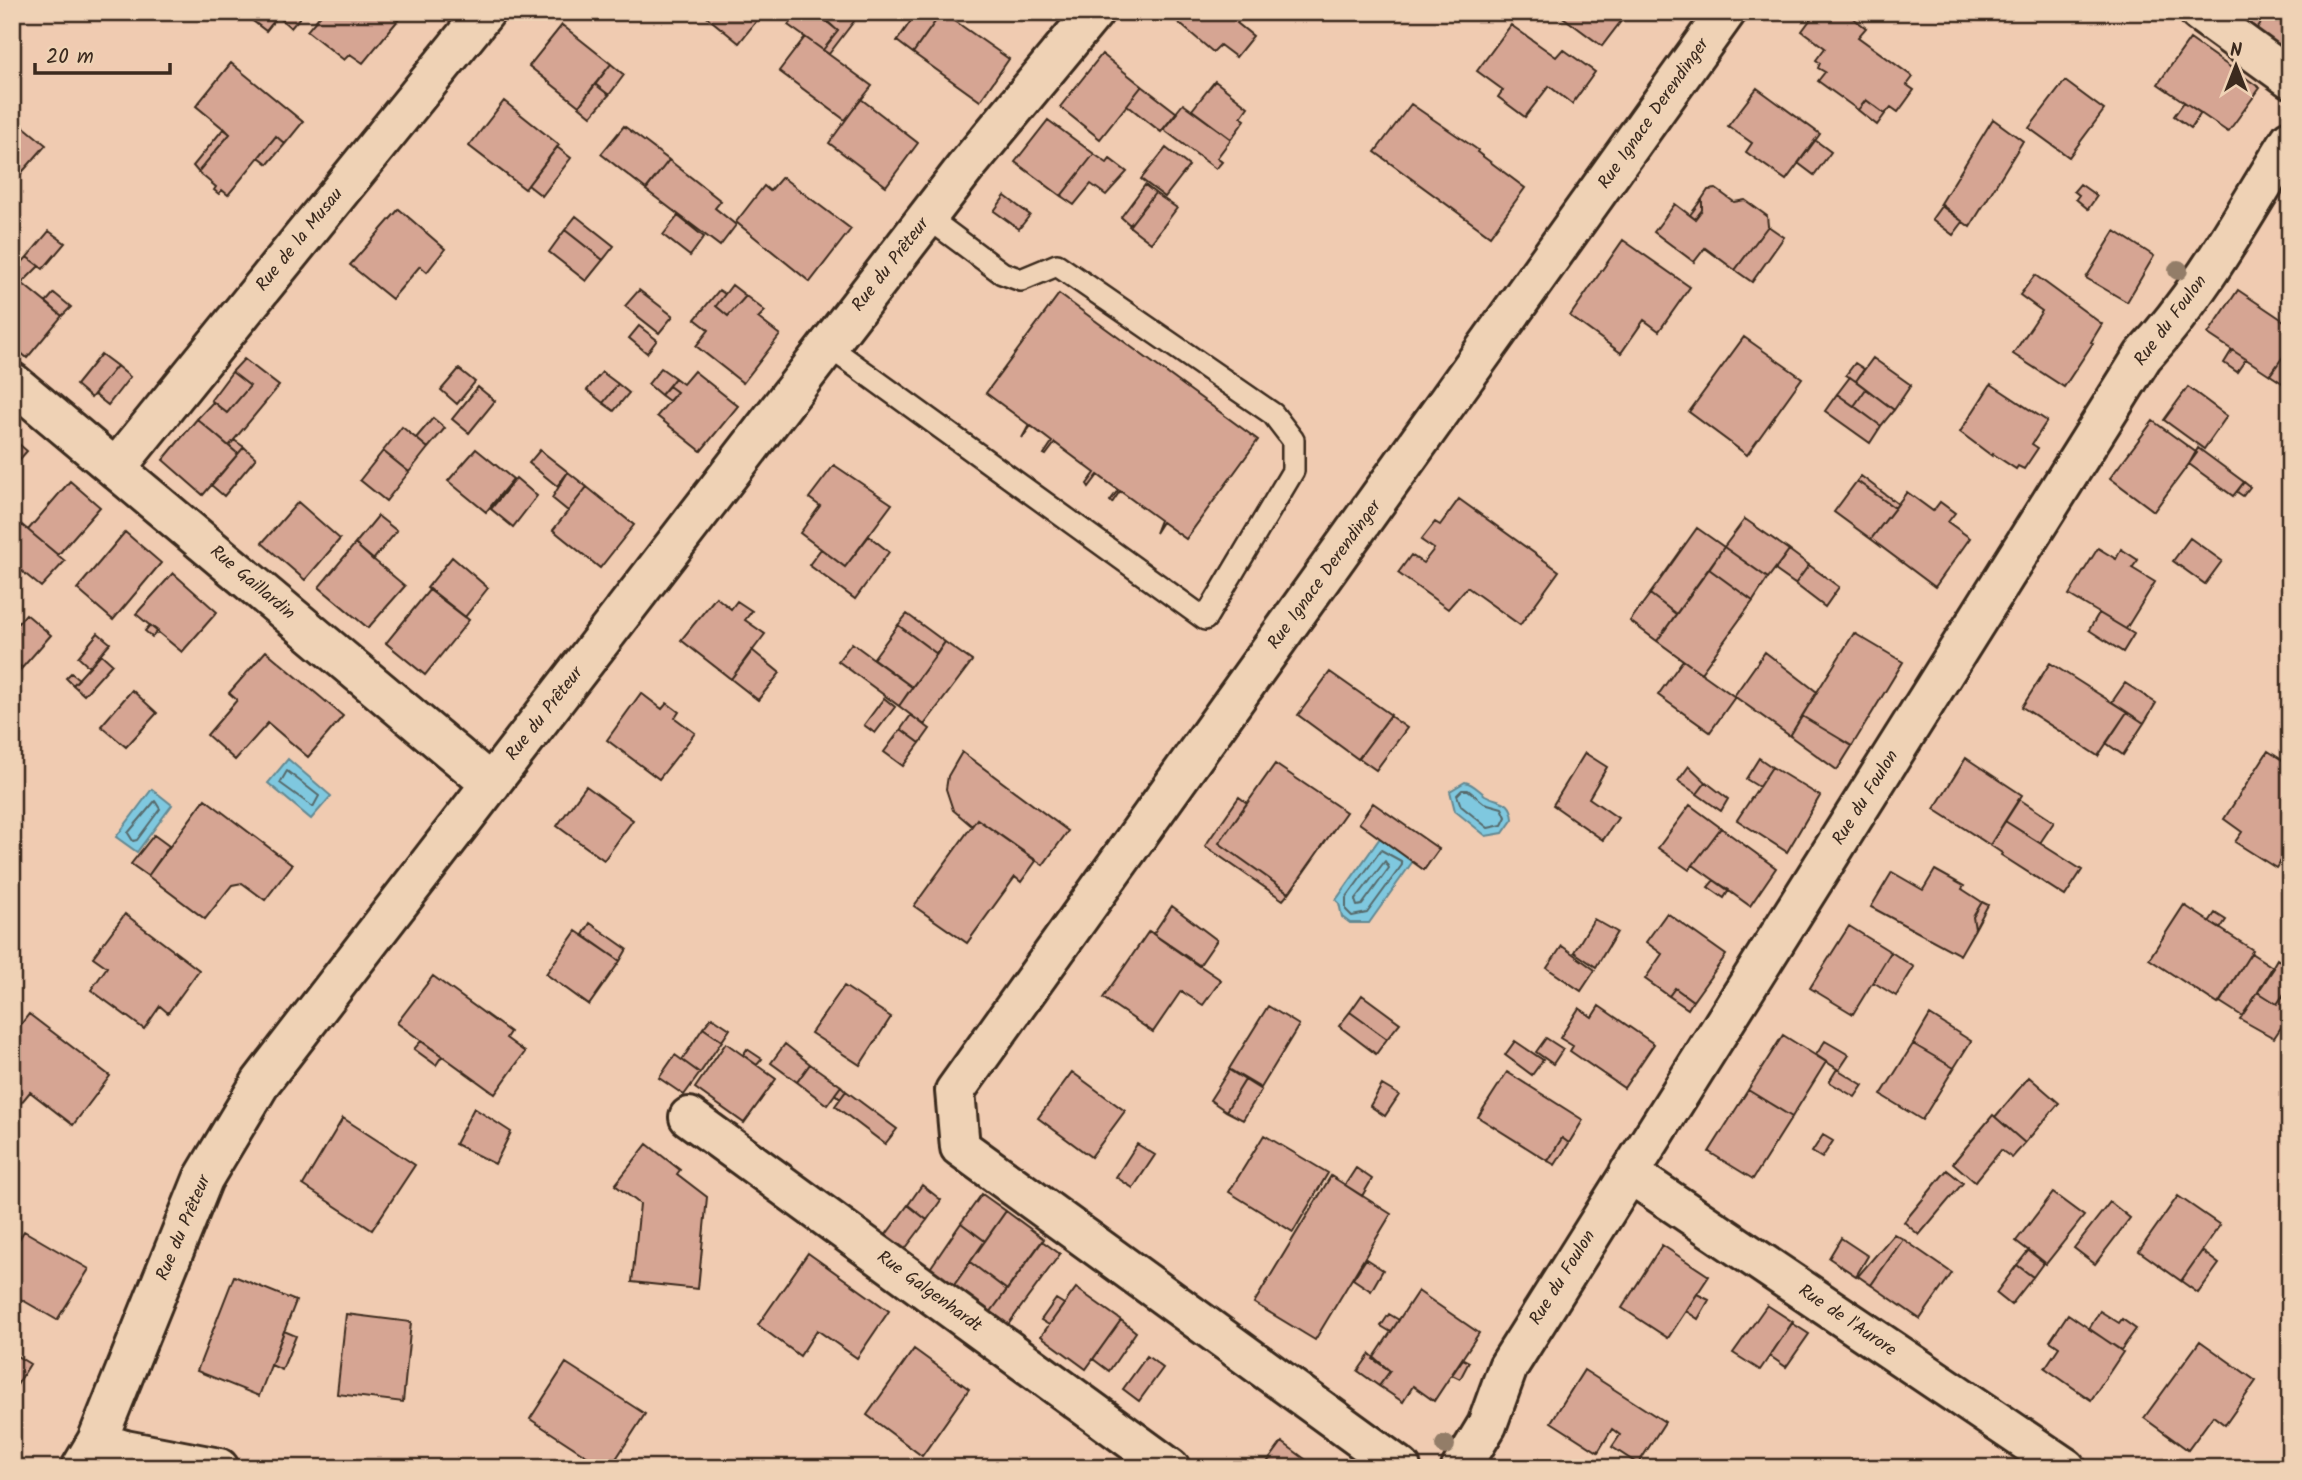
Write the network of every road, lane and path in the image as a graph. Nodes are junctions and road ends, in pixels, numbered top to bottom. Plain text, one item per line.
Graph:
1 (485, 12) edge
2 (1094, 12) edge
3 (1726, 12) edge
4 (2199, 12) edge
5 (2290, 78) edge
6 (2290, 140) edge
7 (927, 217) junction
8 (828, 346) junction
9 (12, 382) edge
10 (116, 468) junction
11 (491, 785) junction
12 (689, 1117) dead end
13 (1629, 1173) junction
14 (89, 1454) edge
15 (219, 1468) edge
16 (1170, 1468) edge
17 (1401, 1468) edge
18 (1461, 1468) edge
19 (2066, 1468) edge

1 - 10 street, Rue de la Musau
2 - 7 street, Rue du Prêteur
3 - 17 street, Rue Ignace Derendinger
4 - 5 street
6 - 13 street, Rue du Foulon
7 - 8 street, Rue du Prêteur
7 - 8 lane
8 - 11 street, Rue du Prêteur
9 - 10 street, Rue Gaillardin
10 - 11 street, Rue Gaillardin
11 - 14 street, Rue du Prêteur
12 - 16 street, Rue Galgenhardt
13 - 18 street, Rue du Foulon
13 - 19 street, Rue de l'Aurore
14 - 15 street

